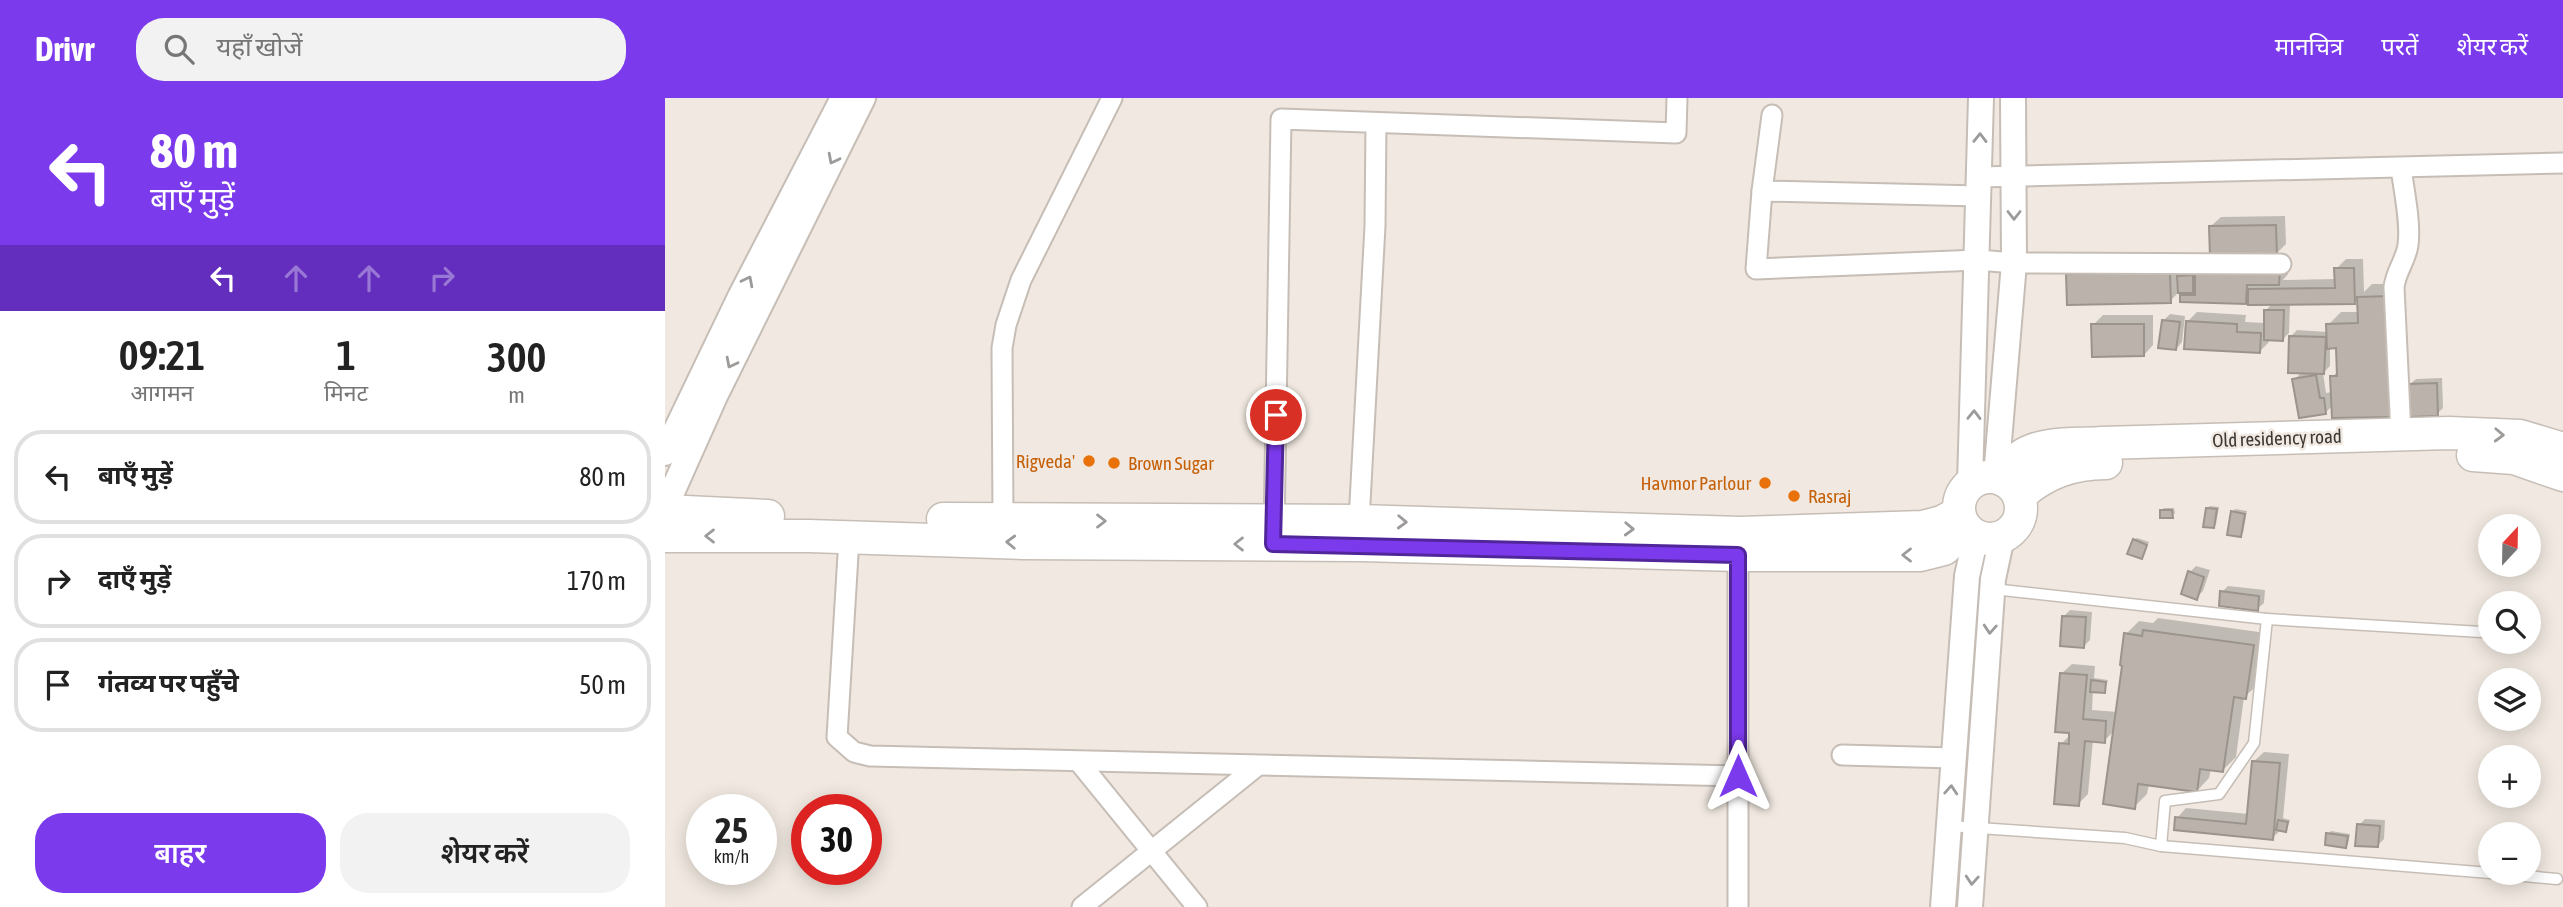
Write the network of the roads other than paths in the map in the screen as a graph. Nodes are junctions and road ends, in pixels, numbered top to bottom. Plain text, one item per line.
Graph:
1 (842, 98) edge
2 (863, 98) edge
3 (1112, 98) edge
4 (1677, 98) edge
5 (1981, 98) edge
6 (2013, 98) edge
7 (1772, 116) dead end
8 (1376, 123) junction
9 (2563, 163) edge
10 (2401, 168) junction
11 (2014, 176) junction
12 (1979, 187) junction
13 (1762, 191) junction
14 (1977, 260) junction
15 (2014, 263) junction
16 (2281, 264) dead end
17 (2401, 434) junction
18 (2563, 449) edge
19 (665, 453) edge
20 (2563, 475) edge
21 (1997, 484) junction
22 (665, 510) edge
23 (1003, 520) junction
24 (1359, 521) junction
25 (1976, 528) junction
26 (1274, 533) junction
27 (665, 537) edge
28 (849, 538) junction
29 (1738, 555) junction
30 (1993, 589) junction
31 (2267, 619) junction
32 (2478, 632) edge
33 (1842, 755) dead end
34 (1954, 758) junction
35 (1079, 762) junction
36 (1257, 766) junction
37 (1738, 776) junction
38 (1949, 826) junction
39 (1975, 828) junction
40 (2161, 845) junction
41 (1151, 851) junction
42 (2478, 872) edge
43 (2541, 878) edge
44 (2557, 879) dead end
45 (1082, 907) edge
46 (1197, 907) edge
47 (1738, 907) edge
48 (1943, 907) edge
49 (1970, 907) edge

19 -> 1 street
2 -> 22 street
3 - 23 street
4 - 8 street
12 -> 5 street
6 - 11 street
7 - 13 street
8 - 24 street
8 - 26 street
9 - 10 street
10 - 11 street
10 - 17 street
11 - 12 street
11 -> 15 street
12 - 13 street
12 - 14 street
13 - 14 street
14 - 15 street
21 -> 14 street
15 - 16 street
15 - 21 street
17 -> 18 highway, Old residency road
17 - 21 highway, Old residency road
20 - 21 highway, Old residency road
21 - 25 highway
21 - 25 highway
22 - 23 highway
23 -> 26 highway
24 -> 25 highway
24 - 26 highway
25 -> 29 highway
25 - 30 street
25 - 34 street
26 -> 28 highway
26 - 29 highway
28 -> 27 highway
28 - 35 street
29 - 37 street
30 - 31 lane
30 -> 39 street
31 - 32 lane
31 - 40 lane
33 - 34 street
38 -> 34 street
35 - 36 street
35 - 41 street
36 - 37 street
36 - 41 street
37 - 47 street
38 - 39 lane
38 - 48 street
39 - 40 lane
39 -> 49 street
40 - 42 lane
41 - 45 street
41 - 46 street
43 - 44 lane

